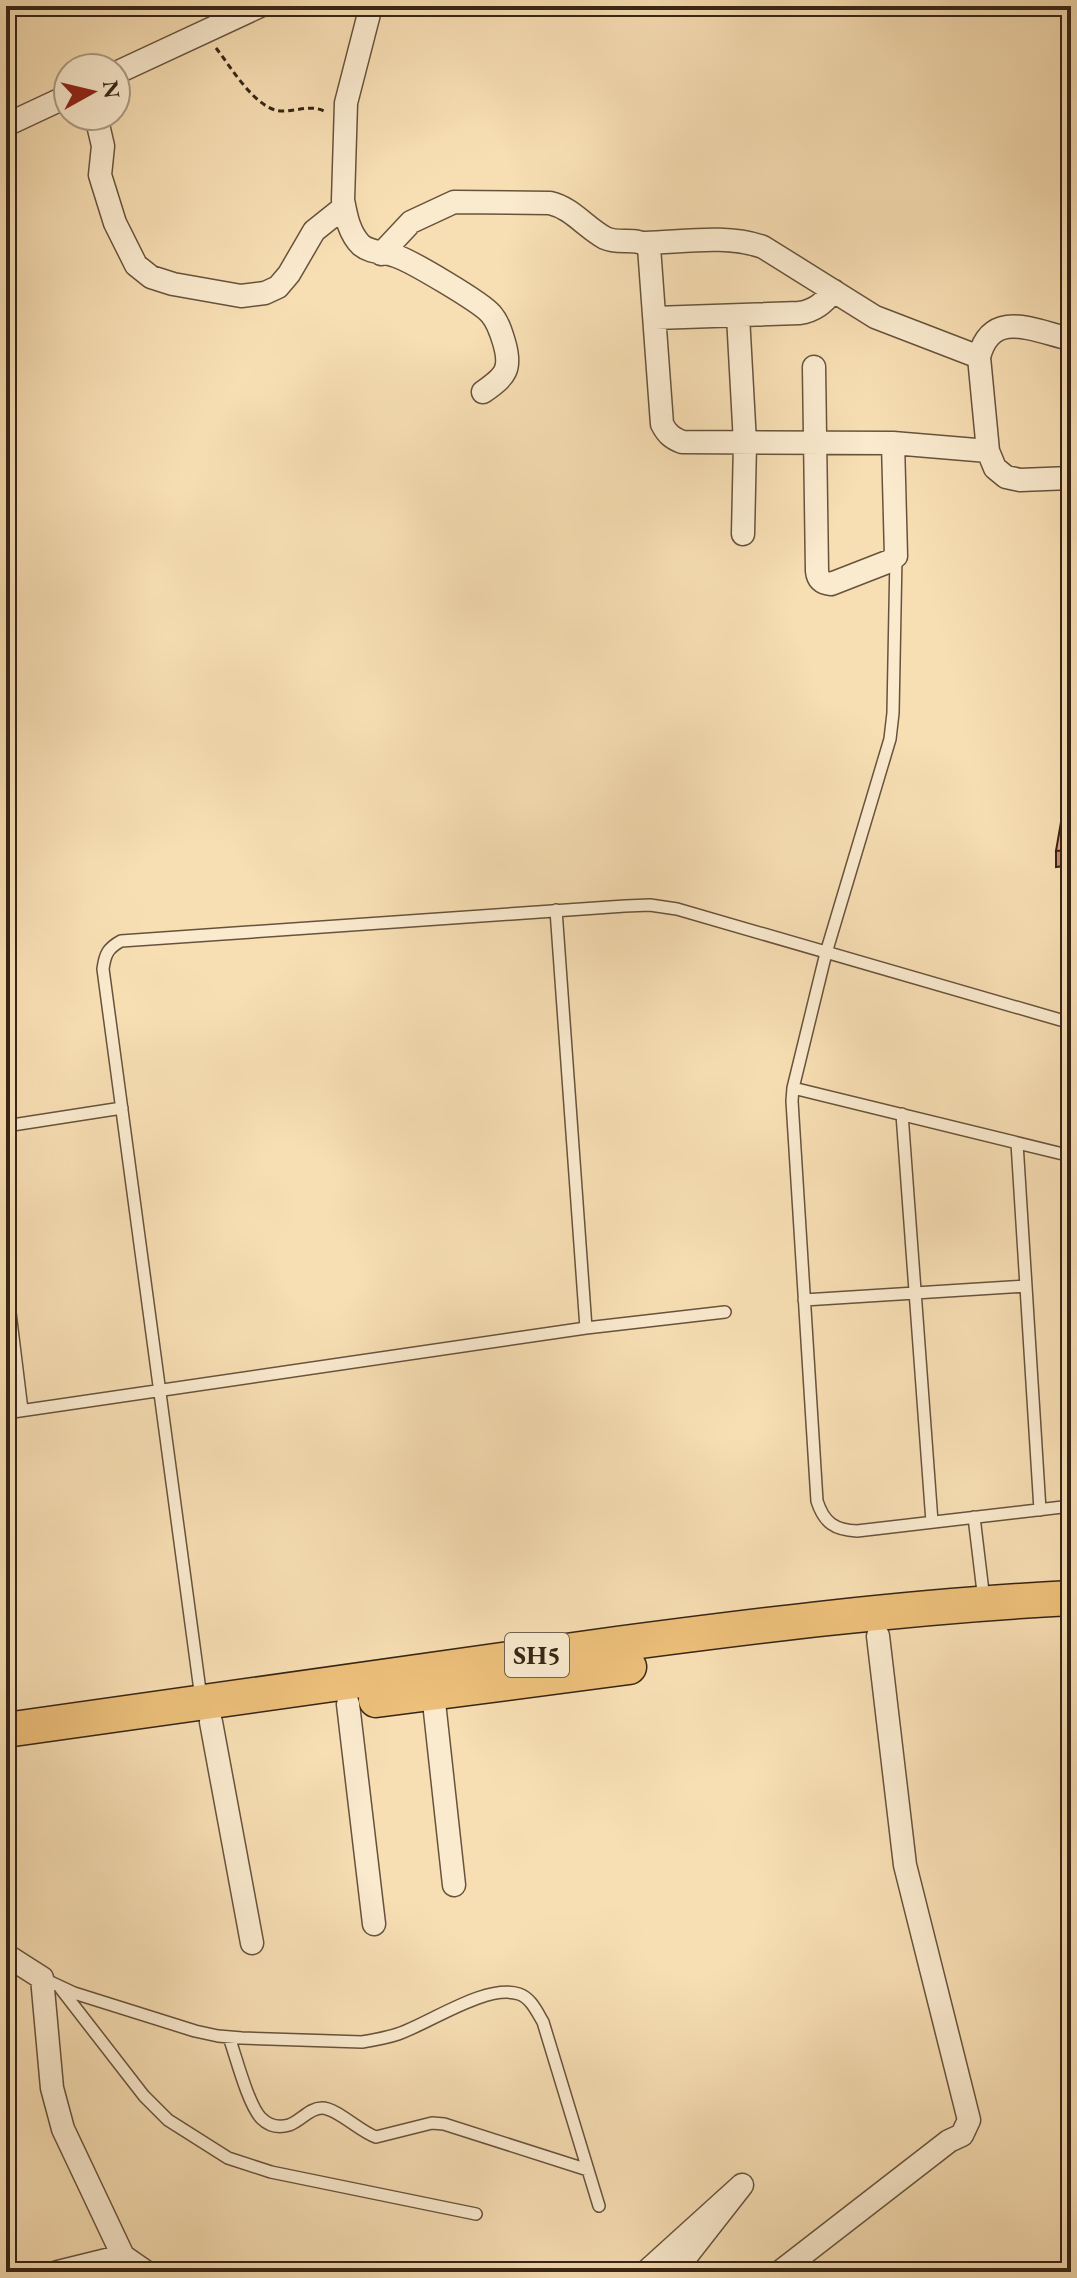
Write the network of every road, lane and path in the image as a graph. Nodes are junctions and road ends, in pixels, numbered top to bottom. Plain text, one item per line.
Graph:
1 (260, 6) edge
2 (371, 6) edge
3 (203, 33) junction
4 (132, 66) edge
5 (52, 103) edge
6 (6, 125) edge
7 (345, 128) junction
8 (100, 132) edge
9 (344, 207) junction
10 (645, 243) junction
11 (381, 254) junction
12 (834, 291) junction
13 (738, 316) junction
14 (655, 318) junction
15 (1071, 339) edge
16 (979, 357) junction
17 (814, 367) dead end
18 (483, 392) dead end
19 (745, 443) junction
20 (815, 443) junction
21 (893, 443) junction
22 (988, 451) junction
23 (1071, 478) edge
24 (743, 534) dead end
25 (896, 556) junction
26 (556, 910) junction
27 (826, 953) junction
28 (1071, 1023) edge
29 (793, 1088) junction
30 (122, 1108) junction
31 (902, 1114) junction
32 (6, 1126) edge
33 (1017, 1143) junction
34 (1071, 1156) edge
35 (6, 1280) edge
36 (1026, 1286) junction
37 (914, 1293) junction
38 (804, 1300) junction
39 (725, 1312) dead end
40 (586, 1328) junction
41 (159, 1390) junction
42 (22, 1410) junction
43 (6, 1413) edge
44 (1071, 1506) edge
45 (1040, 1510) junction
46 (974, 1517) junction
47 (932, 1522) junction
48 (1071, 1598) edge
49 (985, 1603) junction
50 (1071, 1620) edge
51 (878, 1636) junction
52 (433, 1693) junction
53 (348, 1704) junction
54 (205, 1715) junction
55 (6, 1730) edge
56 (6, 1750) edge
57 (454, 1885) dead end
58 (374, 1924) dead end
59 (252, 1943) dead end
60 (6, 1955) edge
61 (51, 1982) junction
62 (229, 2037) junction
63 (588, 2170) junction
64 (742, 2185) junction
65 (599, 2206) dead end
66 (476, 2214) dead end
67 (123, 2256) junction
68 (58, 2272) edge
69 (146, 2272) edge
70 (646, 2272) edge
71 (674, 2272) edge
72 (694, 2272) edge
73 (780, 2272) edge

1 - 3 street
2 - 7 street
3 - 4 street
3 - 7 path
5 - 6 street
7 - 9 street
8 - 9 street
9 - 11 street
10 - 11 street
10 - 12 street
10 - 14 street
11 - 18 street
12 - 13 street
12 - 16 street
13 - 14 street
13 - 19 street
14 - 19 street
15 - 16 street
16 - 22 street
17 - 20 street
19 - 20 street
19 - 24 street
20 - 21 street
20 - 25 street
21 - 22 street
21 - 25 street
22 - 23 street
25 - 27 lane
26 - 27 lane
26 - 30 lane
26 - 40 lane
27 - 28 lane
27 - 29 lane
29 - 31 lane
29 - 38 lane
30 - 32 lane
30 - 41 lane
31 - 33 lane
31 - 37 lane
33 - 34 lane
33 - 36 lane
35 - 42 lane
36 - 37 lane
36 - 45 lane
37 - 38 lane
37 - 47 lane
38 - 47 lane
39 - 40 lane
40 - 41 lane
41 - 42 lane
41 - 54 lane
42 - 43 lane
44 - 45 lane
45 - 46 lane
46 - 47 lane
46 - 49 lane
48 - 49 main road, SH5
49 - 54 main road, SH5
50 - 51 main road, SH5
51 - 52 main road, SH5
51 - 73 street
52 - 53 main road, SH5
52 - 57 street
53 - 54 main road, SH5
53 - 58 street
54 - 55 main road, SH5
54 - 56 main road, SH5
54 - 59 street
60 - 61 street
61 - 62 lane
61 - 66 lane
61 - 67 street
62 - 63 lane
62 - 63 lane
63 - 65 lane
64 - 70 street
64 - 71 street
64 - 72 street
67 - 68 street
67 - 69 street

